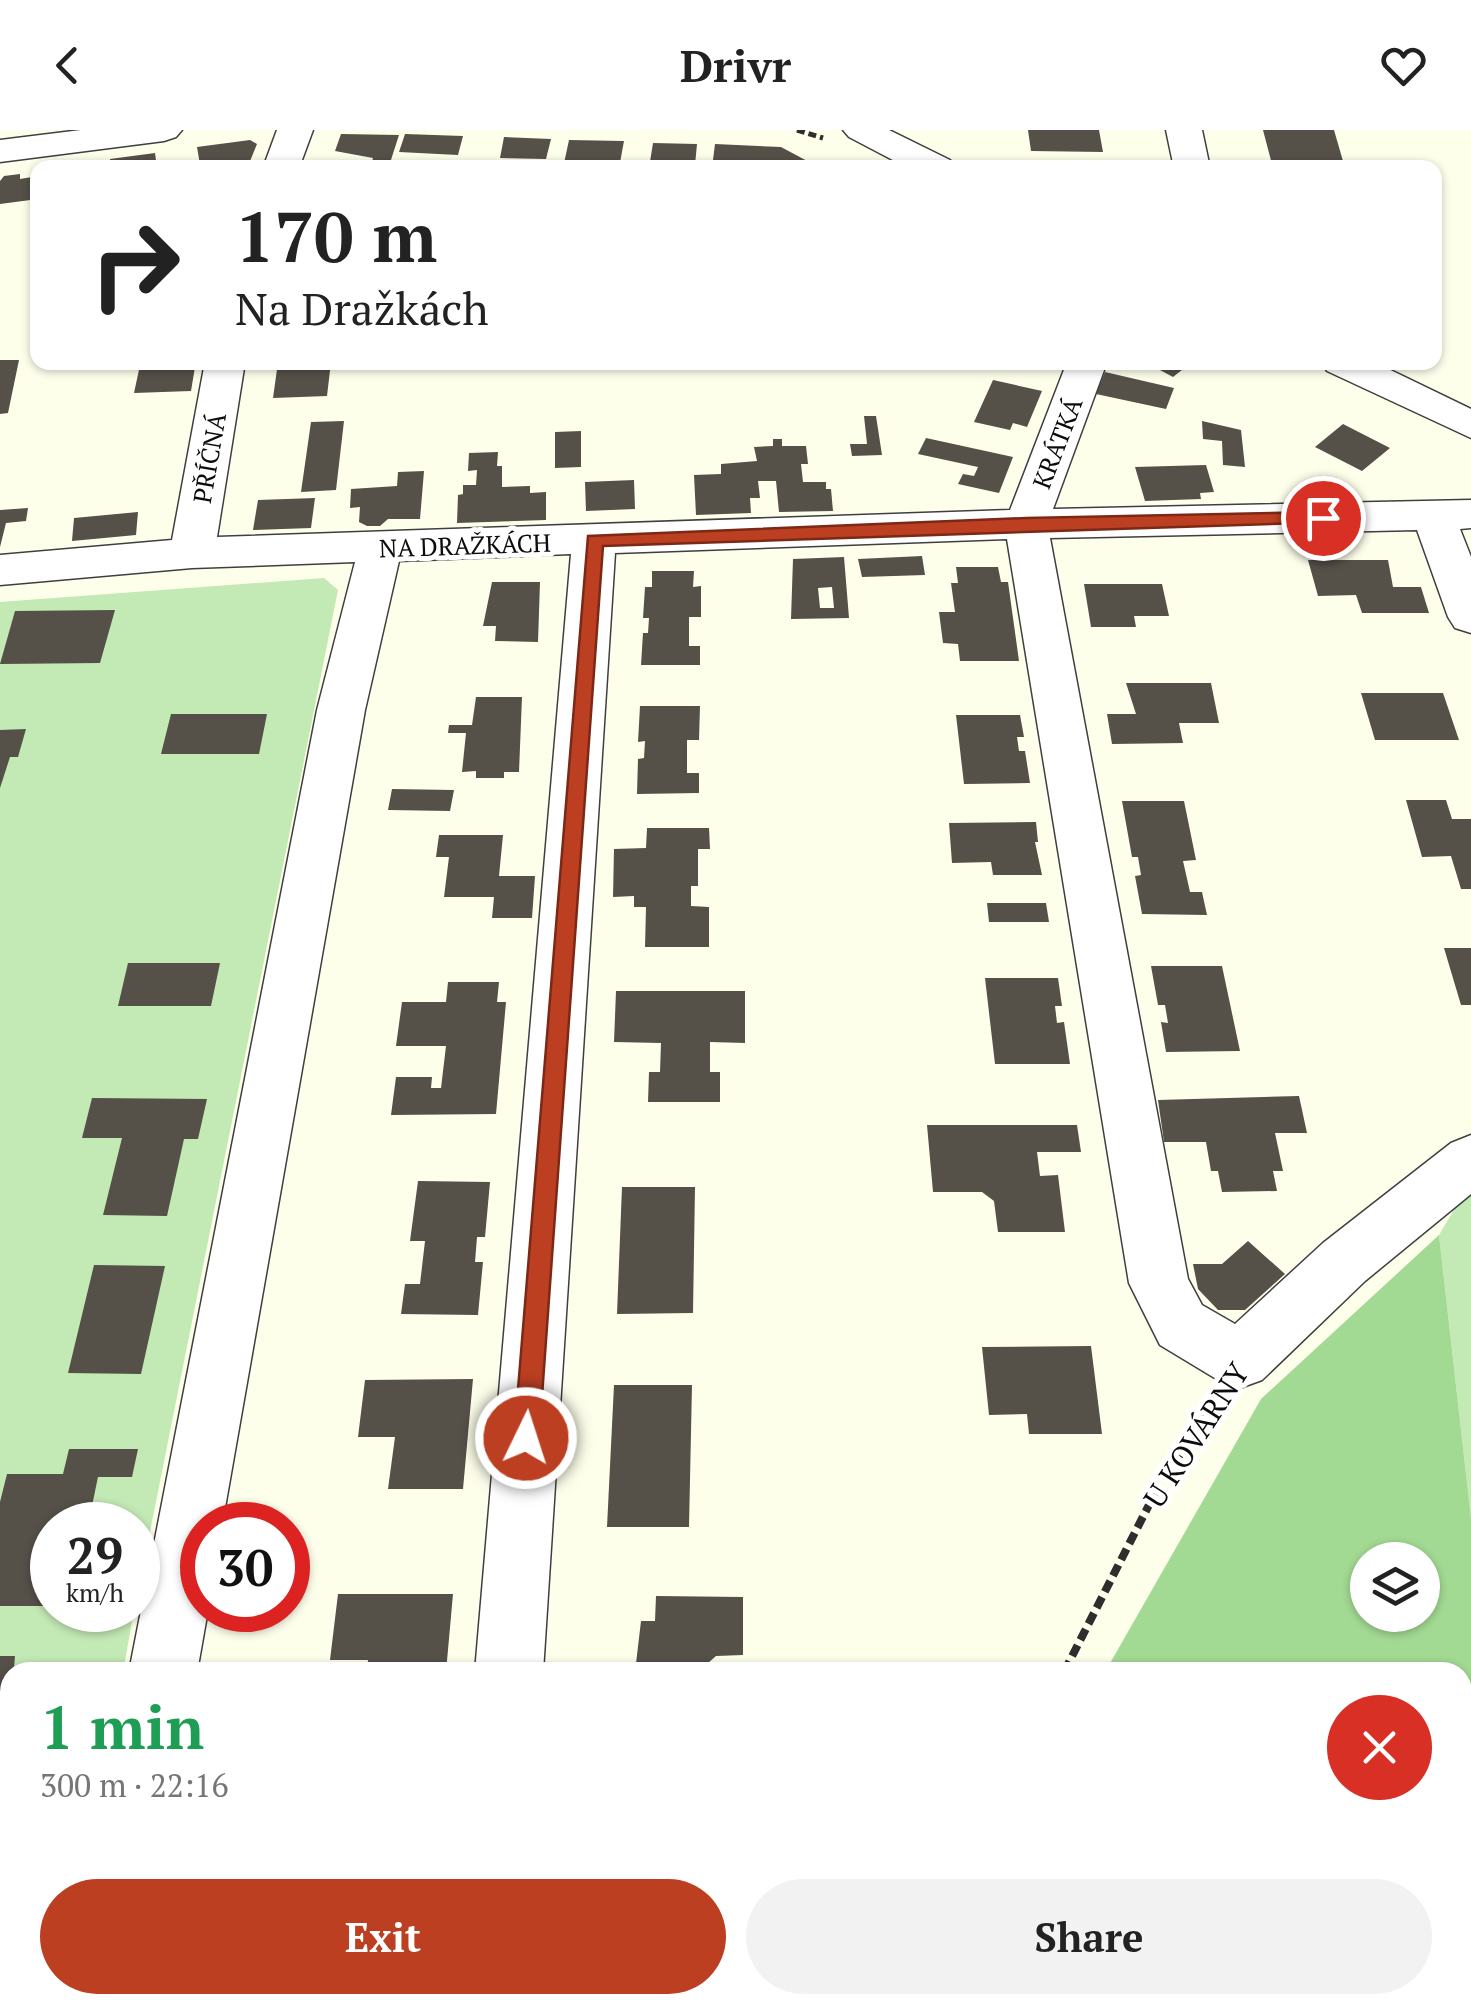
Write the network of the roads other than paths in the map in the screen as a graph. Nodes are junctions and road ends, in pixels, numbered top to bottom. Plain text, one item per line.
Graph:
1 (164, 130) edge
2 (295, 130) edge
3 (1184, 130) edge
4 (870, 132) edge
5 (0, 152) edge
6 (284, 160) edge
7 (922, 160) edge
8 (1190, 160) edge
9 (224, 370) edge
10 (1084, 370) edge
11 (1358, 370) edge
12 (1471, 425) edge
13 (1453, 515) edge
14 (1026, 524) junction
15 (594, 540) junction
16 (380, 549) junction
17 (192, 553) junction
18 (0, 570) edge
19 (1471, 617) edge
20 (1471, 1160) edge
21 (165, 1662) edge
22 (510, 1662) edge

1 - 5 street
2 - 6 street
3 - 8 street
4 - 7 street
9 - 17 street, PŘÍČNÁ
10 - 14 street, KRÁTKÁ
11 - 12 street
13 - 14 street, NA DRAŽKÁCH
13 - 19 street
14 - 15 street, NA DRAŽKÁCH
14 - 20 street, U KOVÁRNY
15 - 16 street, NA DRAŽKÁCH
15 - 22 street
16 - 17 street, NA DRAŽKÁCH
16 - 21 street
17 - 18 street, NA DRAŽKÁCH

